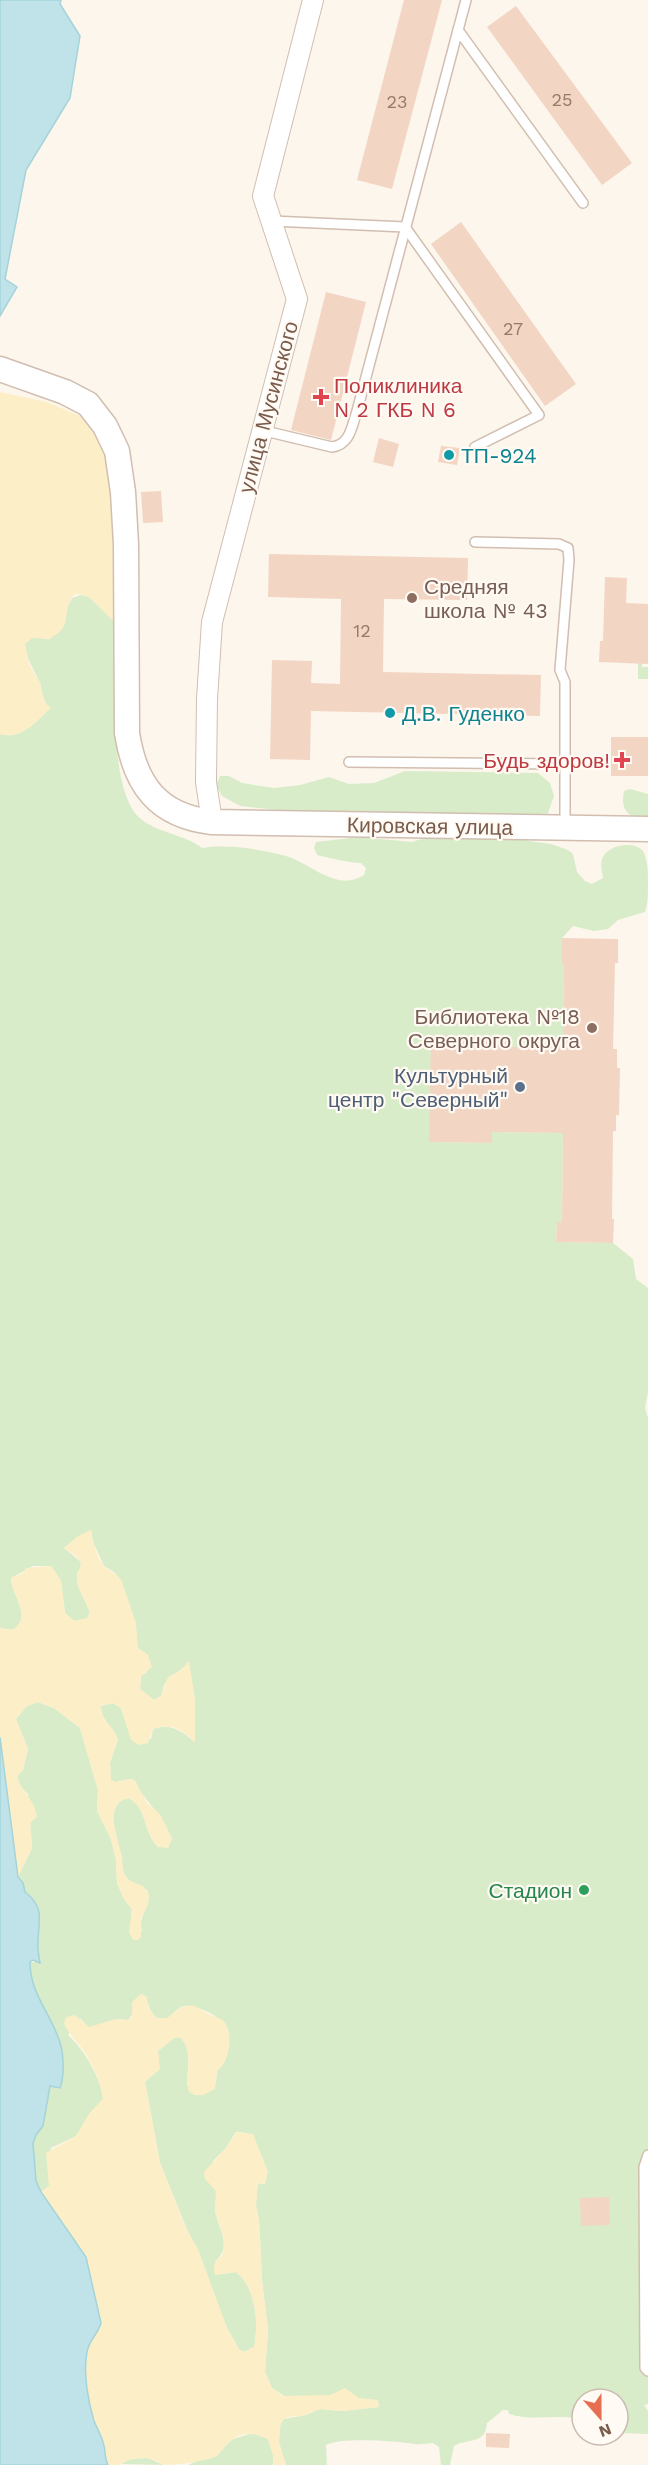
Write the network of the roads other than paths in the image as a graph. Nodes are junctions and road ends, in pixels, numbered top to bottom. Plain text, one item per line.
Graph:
1 (313, 0) edge
2 (466, 0) edge
3 (458, 30) junction
4 (583, 203) dead end
5 (270, 221) junction
6 (405, 227) junction
7 (0, 369) edge
8 (261, 430) junction
9 (475, 447) dead end
10 (475, 542) dead end
11 (349, 762) dead end
12 (564, 764) junction
13 (212, 822) junction
14 (565, 828) junction
15 (648, 830) edge
16 (648, 2155) edge
17 (648, 2371) edge

1 - 5 street, улица Мусинского
2 - 3 lane
3 - 4 lane
3 - 6 lane
5 - 6 lane
5 - 8 street, улица Мусинского
6 - 8 lane
6 - 9 lane
7 - 13 street, Кировская улица
8 - 13 street, улица Мусинского
10 - 12 lane
11 - 12 lane
12 - 14 lane
13 - 14 street, Кировская улица
14 - 15 street, Кировская улица
16 - 17 lane

